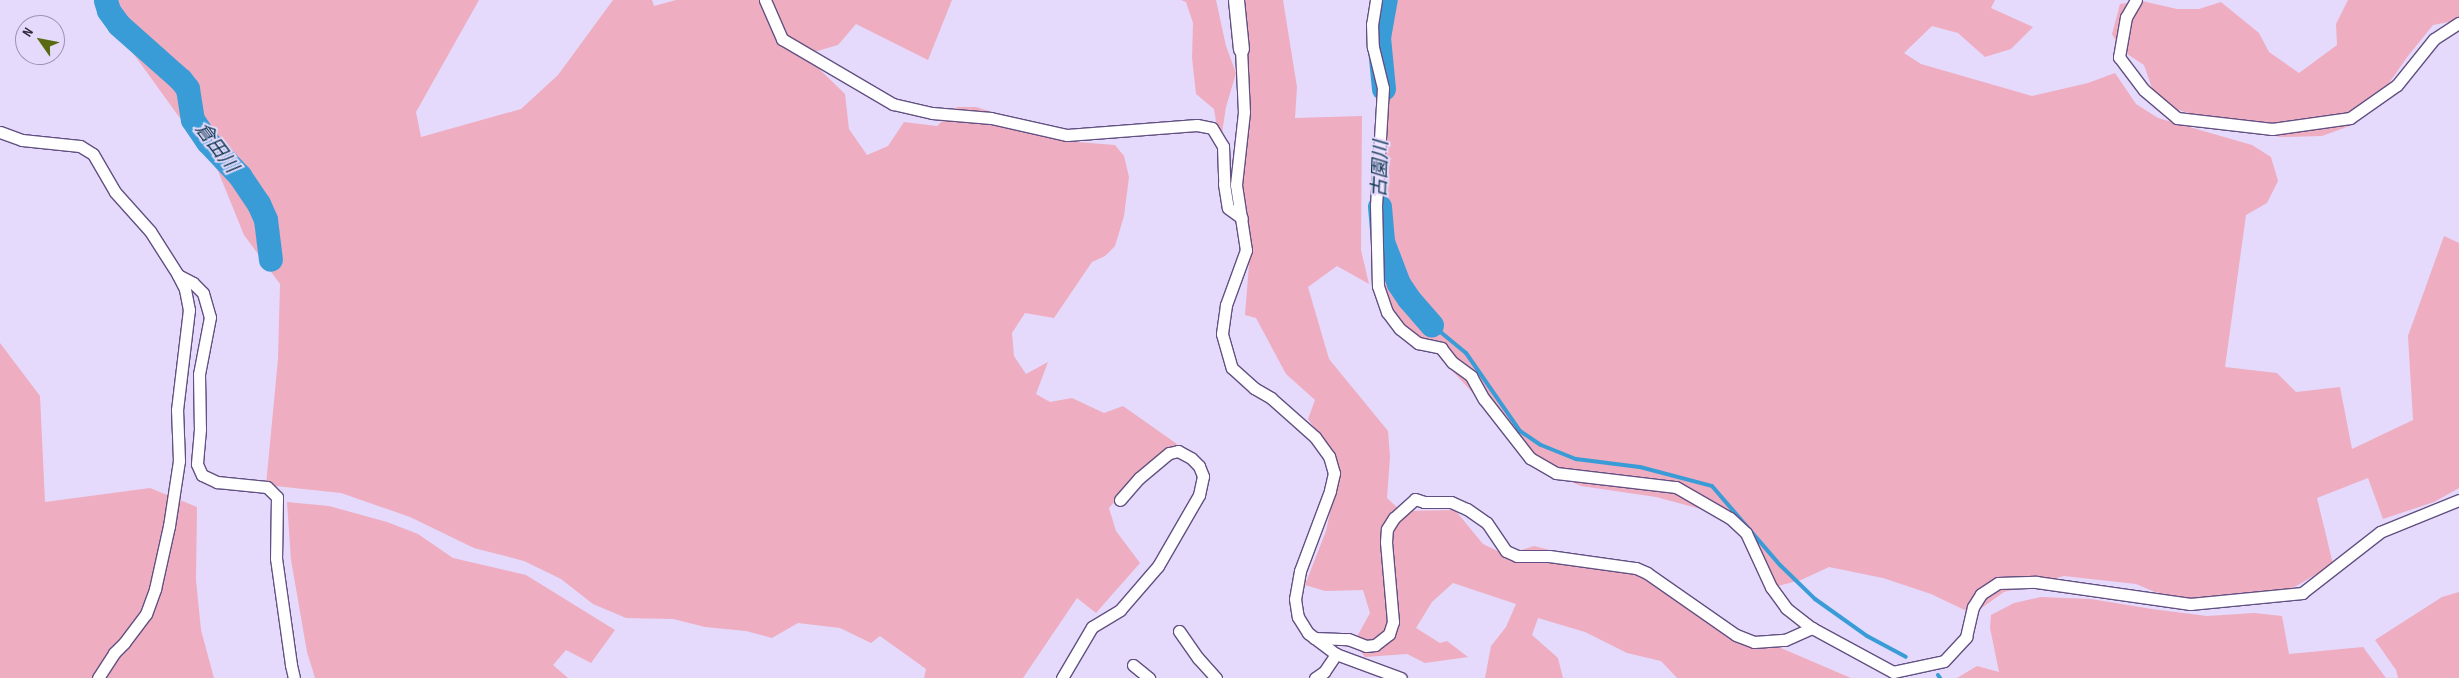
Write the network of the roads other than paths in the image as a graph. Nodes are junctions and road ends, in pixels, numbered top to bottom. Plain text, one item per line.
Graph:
1 (765, 0) edge
2 (1236, 0) edge
3 (1376, 0) edge
4 (2136, 0) edge
5 (2459, 23) edge
6 (1241, 49) joint
7 (0, 132) edge
8 (1242, 218) junction
9 (178, 275) junction
10 (1120, 500) dead end
11 (2459, 500) edge
12 (1812, 628) junction
13 (1179, 631) dead end
14 (1314, 638) junction
15 (1336, 654) junction
16 (1133, 665) dead end
17 (98, 678) edge
18 (294, 678) edge
19 (1062, 678) edge
20 (1149, 678) edge
21 (1216, 678) edge
22 (1315, 678) edge
23 (1401, 678) edge

1 - 8 street
2 - 6 street
3 - 12 street
4 - 5 street
6 - 8 street
7 - 9 street
8 - 14 street
9 - 17 street
9 - 18 street
10 - 19 street
11 - 12 street
12 - 14 street
13 - 21 street
14 - 15 street
15 - 22 street
15 - 23 street
16 - 20 street

